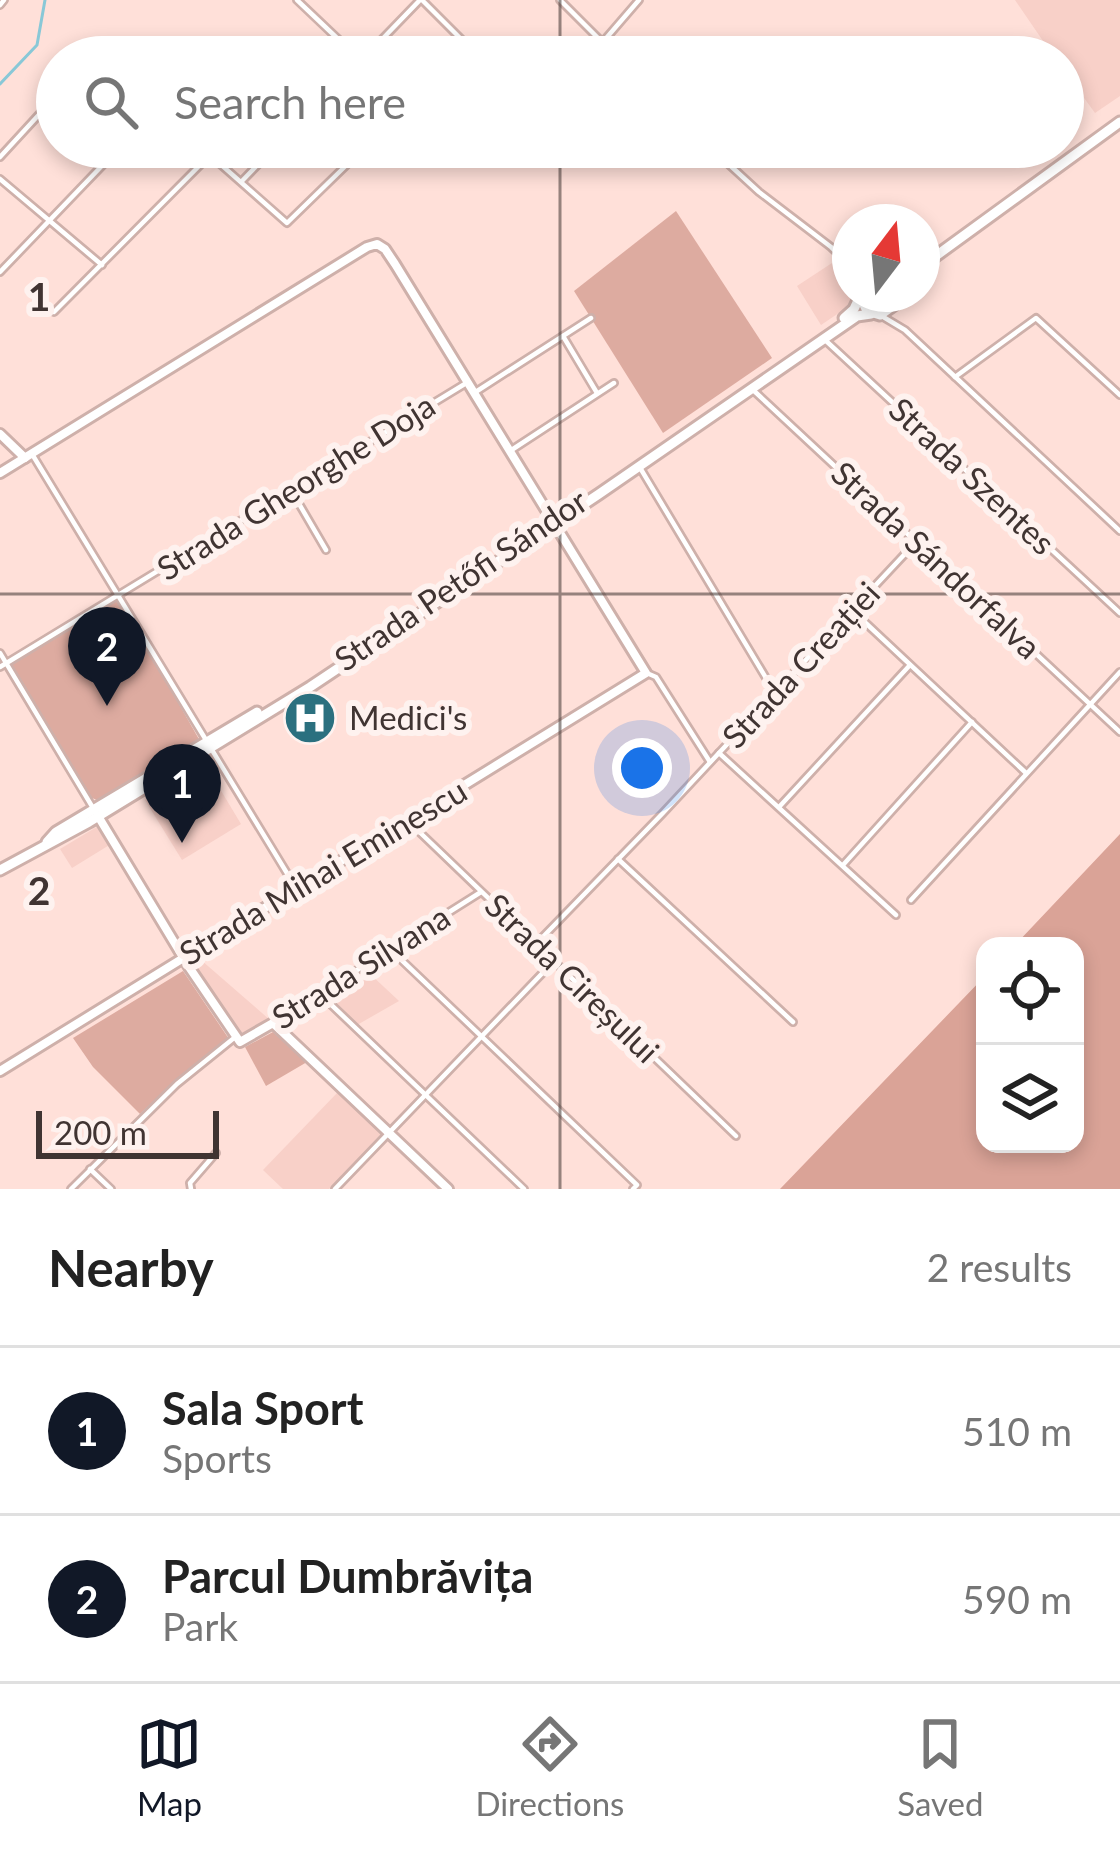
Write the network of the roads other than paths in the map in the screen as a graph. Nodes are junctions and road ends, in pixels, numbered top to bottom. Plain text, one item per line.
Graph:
1 (297, 0) edge
2 (421, 0) edge
3 (639, 0) edge
4 (564, 2) edge
5 (337, 36) edge
6 (383, 36) edge
7 (457, 36) edge
8 (596, 36) edge
9 (608, 36) edge
10 (36, 118) edge
11 (1120, 122) edge
12 (1084, 148) edge
13 (0, 157) edge
14 (100, 168) edge
15 (197, 168) edge
16 (225, 168) edge
17 (255, 168) edge
18 (343, 168) edge
19 (733, 168) edge
20 (1057, 168) edge
21 (0, 179) edge
22 (241, 182) junction
23 (49, 221) junction
24 (832, 248) edge
25 (940, 253) edge
26 (102, 265) junction
27 (0, 272) edge
28 (54, 312) dead end
29 (852, 312) edge
30 (872, 312) edge
31 (895, 312) edge
32 (876, 314) junction
33 (592, 318) dead end
34 (905, 330) junction
35 (563, 336) junction
36 (824, 339) junction
37 (956, 377) junction
38 (468, 382) junction
39 (614, 383) dead end
40 (752, 388) junction
41 (474, 393) junction
42 (598, 394) junction
43 (1120, 395) edge
44 (0, 434) edge
45 (510, 451) junction
46 (28, 456) junction
47 (639, 466) junction
48 (0, 473) edge
49 (291, 490) junction
50 (553, 521) junction
51 (1120, 531) edge
52 (916, 542) junction
53 (326, 550) dead end
54 (118, 596) junction
55 (853, 611) junction
56 (1120, 613) edge
57 (0, 653) edge
58 (910, 664) junction
59 (3, 665) edge
60 (1120, 672) edge
61 (646, 673) junction
62 (775, 693) junction
63 (1090, 704) junction
64 (972, 722) junction
65 (1120, 732) edge
66 (208, 745) junction
67 (719, 753) junction
68 (710, 762) junction
69 (1026, 773) junction
70 (780, 806) junction
71 (96, 813) junction
72 (408, 821) junction
73 (618, 859) junction
74 (843, 865) junction
75 (0, 870) edge
76 (296, 889) junction
77 (482, 892) junction
78 (911, 900) dead end
79 (896, 915) dead end
80 (536, 944) junction
81 (390, 950) junction
82 (184, 957) junction
83 (554, 961) junction
84 (320, 994) junction
85 (793, 1022) dead end
86 (273, 1023) junction
87 (482, 1038) junction
88 (238, 1039) junction
89 (0, 1071) edge
90 (425, 1094) junction
91 (390, 1132) junction
92 (736, 1136) dead end
93 (216, 1154) dead end
94 (90, 1169) junction
95 (635, 1187) edge
96 (71, 1189) edge
97 (111, 1189) edge
98 (191, 1189) edge
99 (335, 1189) edge
100 (448, 1189) edge
101 (524, 1189) edge

1 - 5 street
2 - 6 street
2 - 7 street
3 - 9 street
4 - 8 street
10 - 13 street
11 - 12 main road
14 - 23 street
15 - 26 street
16 - 22 street
17 - 22 street
18 - 22 street
19 - 24 street
20 - 25 main road
21 - 23 street
23 - 26 street
23 - 27 street
26 - 28 street
29 - 50 main road, Strada Petőfi Sándor
30 - 32 main road
31 - 34 street
32 - 34 street
32 - 36 main road, Strada Petőfi Sándor
33 - 35 street
34 - 37 street
35 - 41 street
35 - 42 street
36 - 40 main road, Strada Petőfi Sándor
36 - 56 street, Strada Szentes
37 - 43 street
37 - 51 street
38 - 41 street
38 - 46 street
38 - 49 street, Strada Gheorghe Doja
39 - 42 street
40 - 47 main road, Strada Petőfi Sándor
40 - 52 street, Strada Sándorfalva
41 - 45 street
42 - 45 street
44 - 46 street
45 - 50 street
46 - 48 street
46 - 54 street
47 - 50 main road, Strada Petőfi Sándor
47 - 62 street
49 - 53 street
49 - 54 street, Strada Gheorghe Doja
50 - 61 street
50 - 66 main road, Strada Petőfi Sándor
52 - 55 street, Strada Creației
52 - 63 street, Strada Sándorfalva
54 - 59 street, Strada Gheorghe Doja
54 - 66 street
55 - 58 street
55 - 62 street, Strada Creației
57 - 59 street
58 - 64 street
58 - 70 street
59 - 71 street
60 - 63 street
61 - 68 street
61 - 72 street, Strada Mihai Eminescu
62 - 67 street, Strada Creației
63 - 65 street, Strada Sándorfalva
63 - 69 street
64 - 69 street
64 - 74 street
66 - 71 main road, Strada Petőfi Sándor
66 - 76 street
67 - 68 street, Strada Creației
67 - 70 street
68 - 73 street, Strada Creației
69 - 78 street
70 - 74 street
71 - 75 main road, Strada Petőfi Sándor
71 - 82 street
72 - 76 street, Strada Mihai Eminescu
72 - 77 street, Strada Cireșului
73 - 80 street, Strada Creației
73 - 85 street
74 - 79 street
76 - 82 street, Strada Mihai Eminescu
77 - 80 street, Strada Cireșului
77 - 81 street, Strada Silvana
80 - 83 street, Strada Cireșului
81 - 84 street, Strada Silvana
81 - 87 street
82 - 88 street
82 - 89 street, Strada Mihai Eminescu
83 - 87 street
83 - 92 street, Strada Cireșului
84 - 86 street, Strada Silvana
84 - 90 street
86 - 88 street, Strada Silvana
86 - 91 street
87 - 90 street
87 - 95 street
88 - 94 street, Strada Silvana
90 - 91 street
90 - 101 street
91 - 99 street
91 - 100 street
93 - 98 street
94 - 96 street, Strada Silvana
94 - 97 street

